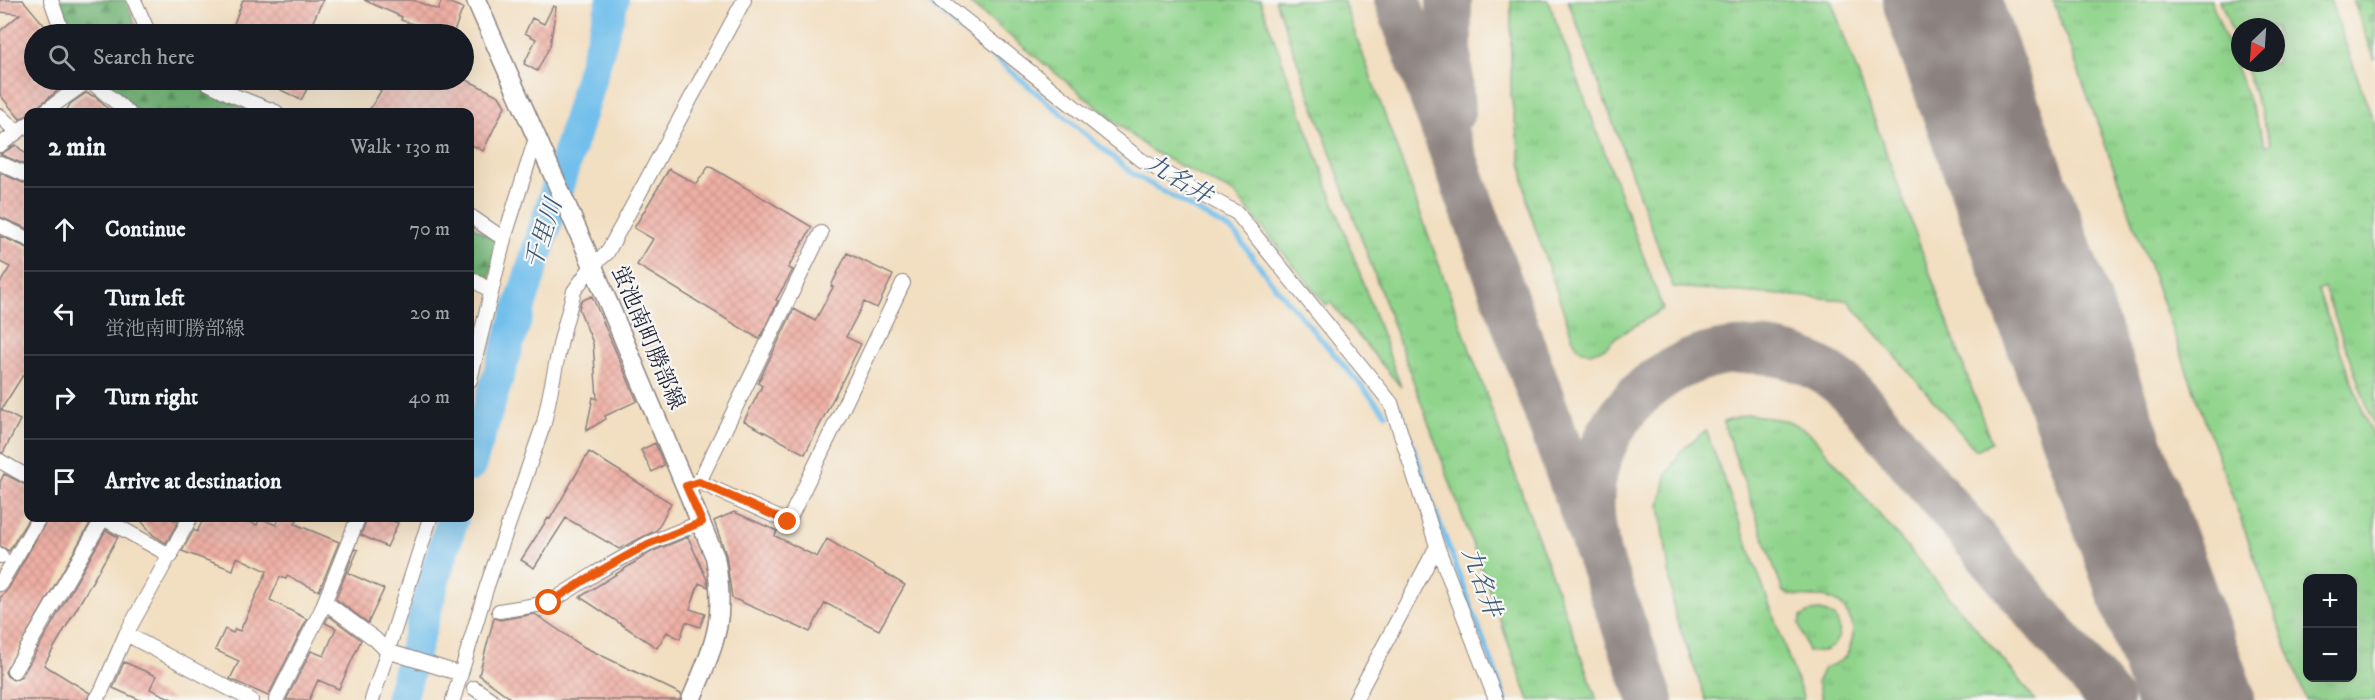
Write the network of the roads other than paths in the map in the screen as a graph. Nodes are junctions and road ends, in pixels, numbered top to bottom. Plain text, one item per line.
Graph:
1 (51, 0) edge
2 (134, 0) edge
3 (476, 0) edge
4 (744, 0) edge
5 (940, 0) edge
6 (59, 24) edge
7 (143, 24) edge
8 (75, 90) edge
9 (101, 90) edge
10 (222, 90) edge
11 (50, 108) edge
12 (123, 108) edge
13 (266, 108) edge
14 (0, 116) edge
15 (23, 128) edge
16 (539, 142) junction
17 (0, 145) edge
18 (0, 163) edge
19 (24, 174) edge
20 (474, 219) edge
21 (0, 226) edge
22 (821, 233) dead end
23 (24, 237) edge
24 (504, 239) junction
25 (592, 266) junction
26 (474, 280) edge
27 (903, 284) dead end
28 (491, 291) junction
29 (474, 363) edge
30 (2, 466) edge
31 (24, 475) edge
32 (693, 484) junction
33 (37, 522) edge
34 (101, 522) edge
35 (110, 522) edge
36 (188, 522) edge
37 (352, 522) edge
38 (429, 522) edge
39 (702, 522) junction
40 (1437, 546) junction
41 (171, 556) junction
42 (0, 584) edge
43 (325, 602) junction
44 (500, 611) dead end
45 (126, 634) junction
46 (387, 651) junction
47 (14, 670) dead end
48 (461, 674) junction
49 (474, 688) dead end
50 (96, 700) edge
51 (251, 700) edge
52 (276, 700) edge
53 (372, 700) edge
54 (453, 700) edge
55 (492, 700) edge
56 (691, 700) edge
57 (1355, 700) edge
58 (1496, 700) edge

1 - 6 street
2 - 7 street
3 - 16 street, 蛍池南町勝部線
4 - 25 street
5 - 40 street
8 - 11 street
9 - 12 street
10 - 13 street
14 - 15 street
15 - 17 street
16 - 24 street
16 - 25 street, 蛍池南町勝部線
18 - 19 street
20 - 24 street
21 - 23 street
22 - 32 street
24 - 28 street
25 - 32 street, 蛍池南町勝部線
25 - 48 street
26 - 28 street
27 - 32 street
28 - 29 street
30 - 31 street
32 - 39 street, 蛍池南町勝部線
33 - 42 street
34 - 47 street
35 - 41 street
36 - 41 street
37 - 43 street
38 - 46 street
39 - 44 street
39 - 56 street, 蛍池南町勝部線
40 - 57 street
40 - 58 street
41 - 45 street
43 - 46 street
43 - 52 street
45 - 50 street
45 - 51 street
46 - 48 street
46 - 53 street
48 - 54 street
49 - 55 street

